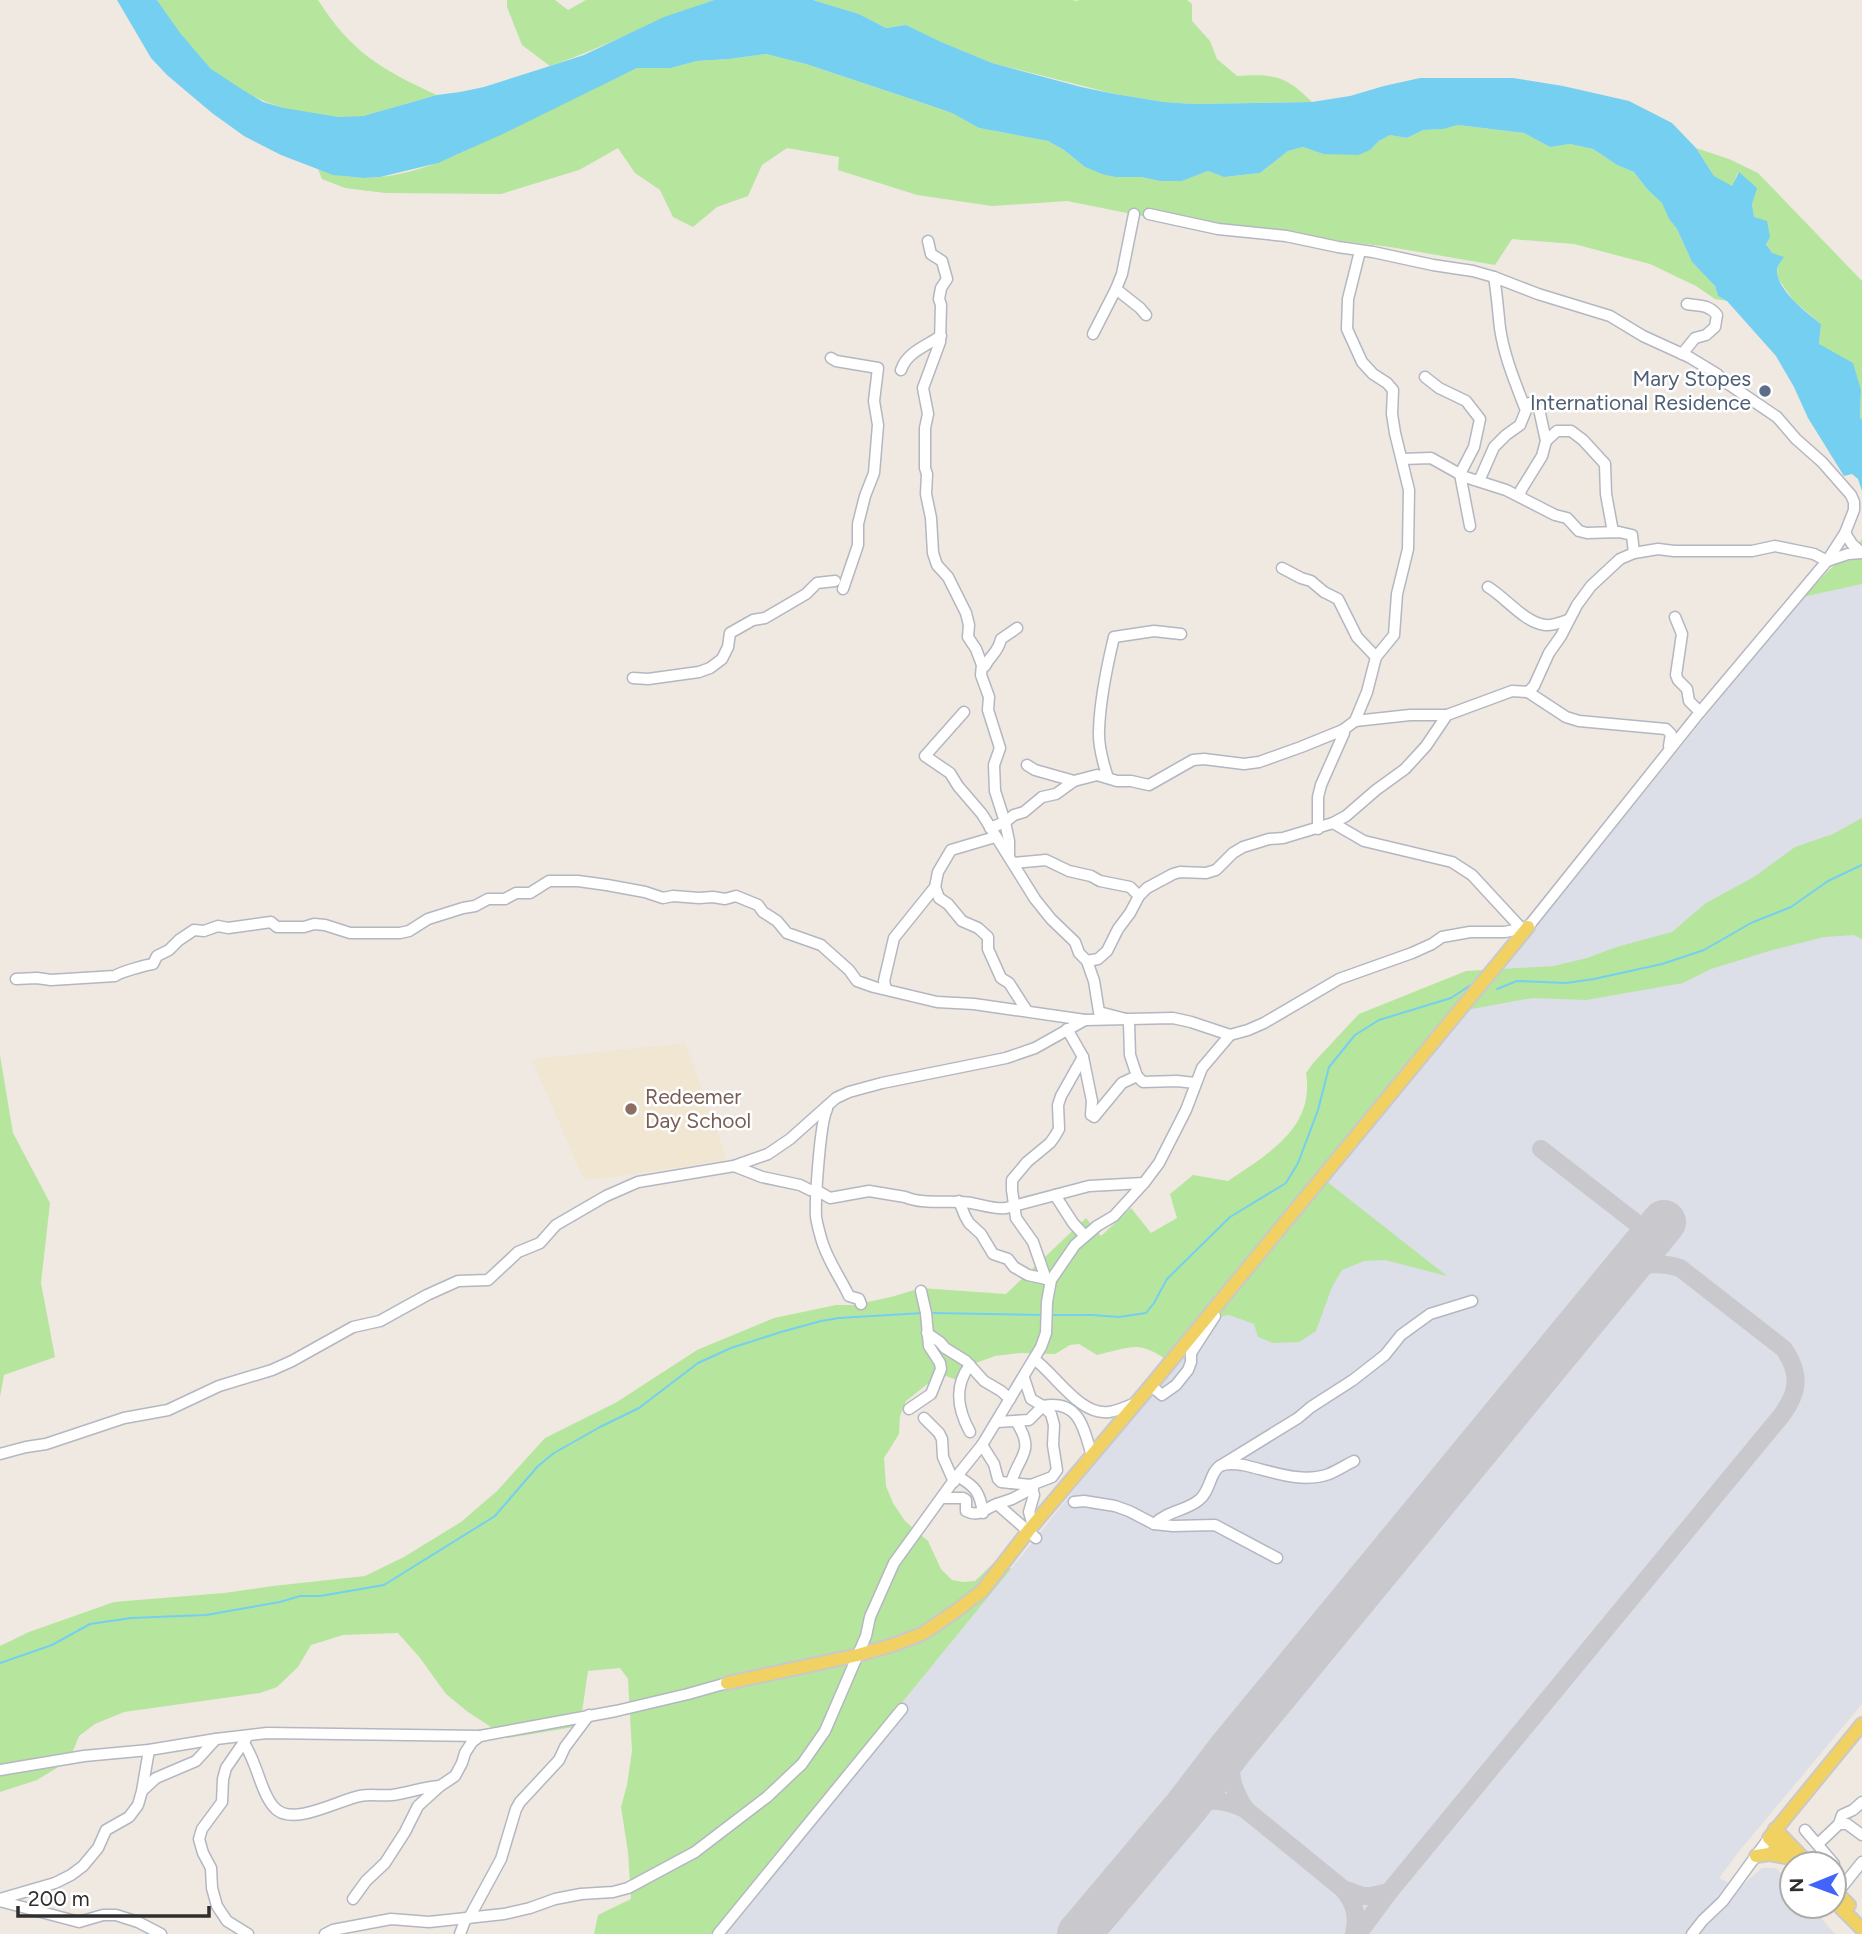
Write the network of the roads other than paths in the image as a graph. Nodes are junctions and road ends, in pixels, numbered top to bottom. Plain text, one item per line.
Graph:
1 (1135, 214) dead end
2 (1149, 214) dead end
3 (928, 241) dead end
4 (1360, 251) junction
5 (1494, 277) junction
6 (1115, 289) junction
7 (1687, 304) dead end
8 (1146, 315) dead end
9 (1093, 334) dead end
10 (941, 335) junction
11 (1682, 354) junction
12 (831, 358) dead end
13 (901, 370) dead end
14 (1425, 377) dead end
15 (1525, 408) junction
16 (1545, 441) junction
17 (1402, 459) junction
18 (1460, 474) junction
19 (1479, 481) junction
20 (1520, 496) junction
21 (1470, 526) dead end
22 (1613, 531) junction
23 (1845, 533) junction
24 (1634, 553) junction
25 (1862, 553) edge
26 (1827, 561) junction
27 (1282, 568) dead end
28 (835, 581) dead end
29 (1488, 587) dead end
30 (843, 589) dead end
31 (1675, 617) dead end
32 (1568, 620) junction
33 (1017, 628) dead end
34 (1181, 634) dead end
35 (1376, 657) junction
36 (985, 666) dead end
37 (633, 678) dead end
38 (1528, 692) junction
39 (964, 712) dead end
40 (1700, 712) junction
41 (1447, 715) junction
42 (1355, 721) junction
43 (1343, 730) junction
44 (1669, 750) junction
45 (1027, 765) dead end
46 (1108, 778) junction
47 (1074, 781) junction
48 (1005, 822) junction
49 (1334, 823) junction
50 (1318, 829) junction
51 (993, 832) junction
52 (1011, 860) junction
53 (935, 887) junction
54 (1139, 896) junction
55 (1524, 927) junction
56 (1087, 961) junction
57 (16, 979) dead end
58 (886, 989) junction
59 (1027, 1011) junction
60 (1126, 1019) junction
61 (1085, 1020) junction
62 (1067, 1029) junction
63 (1230, 1035) junction
64 (1083, 1057) junction
65 (1137, 1076) junction
66 (1195, 1083) junction
67 (829, 1106) junction
68 (734, 1166) junction
69 (1144, 1183) junction
70 (818, 1191) junction
71 (1055, 1195) junction
72 (960, 1201) junction
73 (1014, 1206) junction
74 (1085, 1236) junction
75 (1049, 1279) junction
76 (921, 1292) dead end
77 (1472, 1301) dead end
78 (861, 1304) dead end
79 (1216, 1316) dead end
80 (927, 1333) junction
81 (1034, 1359) junction
82 (970, 1365) junction
83 (1024, 1378) junction
84 (1154, 1388) dead end
85 (1010, 1399) junction
86 (1136, 1403) junction
87 (1043, 1406) junction
88 (909, 1409) dead end
89 (924, 1418) dead end
90 (1016, 1421) junction
91 (997, 1422) junction
92 (970, 1432) dead end
93 (982, 1445) junction
94 (0, 1454) edge
95 (1092, 1456) junction
96 (1354, 1461) dead end
97 (1220, 1466) junction
98 (955, 1479) junction
99 (1011, 1483) junction
100 (1032, 1487) junction
101 (942, 1498) junction
102 (1074, 1502) dead end
103 (997, 1504) junction
104 (983, 1513) junction
105 (1154, 1524) junction
106 (1033, 1532) junction
107 (1277, 1558) dead end
108 (858, 1655) junction
109 (727, 1683) joint
110 (902, 1709) dead end
111 (590, 1715) junction
112 (1862, 1724) edge
113 (480, 1736) junction
114 (216, 1739) junction
115 (246, 1739) junction
116 (149, 1750) junction
117 (0, 1770) edge
118 (439, 1786) junction
119 (142, 1791) junction
120 (1862, 1802) edge
121 (1789, 1812) junction
122 (1839, 1824) junction
123 (1805, 1830) dead end
124 (1772, 1833) junction
125 (1862, 1835) edge
126 (1818, 1844) junction
127 (1787, 1850) edge
128 (1791, 1850) edge
129 (1823, 1850) edge
130 (1778, 1855) edge
131 (1756, 1856) junction
132 (1862, 1862) edge
133 (1848, 1878) edge
134 (353, 1899) dead end
135 (0, 1900) edge
136 (1848, 1906) edge
137 (1848, 1911) edge
138 (468, 1918) junction
139 (1862, 1918) edge
140 (1862, 1929) edge
141 (161, 1934) edge
142 (248, 1934) edge
143 (325, 1934) edge
144 (460, 1934) edge
145 (718, 1934) edge
146 (1692, 1934) edge

1 - 6 street
2 - 4 street
3 - 10 street
4 - 5 street
4 - 17 street
5 - 11 street
5 - 15 street
6 - 8 street
6 - 9 street
7 - 11 street
10 - 13 street
10 - 48 street
11 - 23 street
12 - 30 street
14 - 18 street
15 - 16 street
15 - 19 street
16 - 20 street
16 - 22 street
17 - 18 street
17 - 35 street
18 - 19 street
18 - 21 street
19 - 20 street
20 - 22 street
22 - 24 street
23 - 25 street
23 - 26 street
24 - 26 street
24 - 32 street
25 - 26 street
26 - 40 street
27 - 35 street
28 - 37 street
29 - 32 street
31 - 40 street
32 - 38 street
33 - 36 street
34 - 46 street
35 - 42 street
38 - 41 street
38 - 44 street
39 - 51 street
40 - 44 street
41 - 42 street
41 - 49 street
42 - 43 street
43 - 46 street
43 - 50 street
44 - 55 street
45 - 47 street
46 - 47 street
47 - 48 street
48 - 51 street
48 - 52 street
49 - 50 street
49 - 55 street
50 - 54 street
51 - 52 street
51 - 53 street
52 - 54 street
52 - 56 street
53 - 58 street
53 - 59 street
54 - 56 street
55 - 63 street
55 - 86 main road
56 - 60 street
57 - 58 street
58 - 59 street
59 - 61 street
60 - 61 street
60 - 63 street
60 - 65 street
61 - 62 street
62 - 64 street
62 - 67 street
63 - 66 street
64 - 65 street
64 - 73 street
65 - 66 street
66 - 69 street
67 - 68 street
67 - 70 street
68 - 70 street
68 - 94 street
69 - 71 street
69 - 74 street
70 - 72 street
70 - 78 street
71 - 73 street
71 - 74 street
72 - 73 street
72 - 75 street
73 - 75 street
74 - 75 street
75 - 81 street
76 - 80 street
77 - 97 street
79 - 84 street
80 - 82 street
80 - 88 street
81 - 83 street
81 - 86 street
82 - 85 street
82 - 92 street
83 - 85 street
83 - 87 street
85 - 91 street
86 - 95 main road
87 - 90 street
87 - 95 street
87 - 100 street
89 - 98 street
90 - 91 street
90 - 99 street
91 - 93 street
93 - 98 street
93 - 99 street
95 - 106 main road
96 - 97 street
97 - 105 street
98 - 101 street
98 - 104 street
99 - 100 street
100 - 103 street
100 - 106 street
101 - 104 street
101 - 108 street
102 - 105 street
103 - 104 street
103 - 106 street
105 - 107 street
106 - 108 main road
108 - 109 main road
108 - 138 street
109 - 111 street
110 - 145 street
111 - 113 street
111 - 138 street
112 - 121 main road
113 - 115 street
113 - 118 street
114 - 115 street
114 - 116 street
114 - 119 street
115 - 118 street
115 - 142 street
116 - 117 street
116 - 119 street
118 - 134 street
119 - 135 street
120 - 122 street
121 - 124 main road
121 - 128 main road
122 - 125 street
122 - 126 street
123 - 126 street
124 - 127 main road
124 - 131 street
126 - 129 street
130 - 131 main road
131 - 146 street
132 - 133 street
135 - 141 street
136 - 139 main road
137 - 140 main road
138 - 143 street
138 - 144 street

